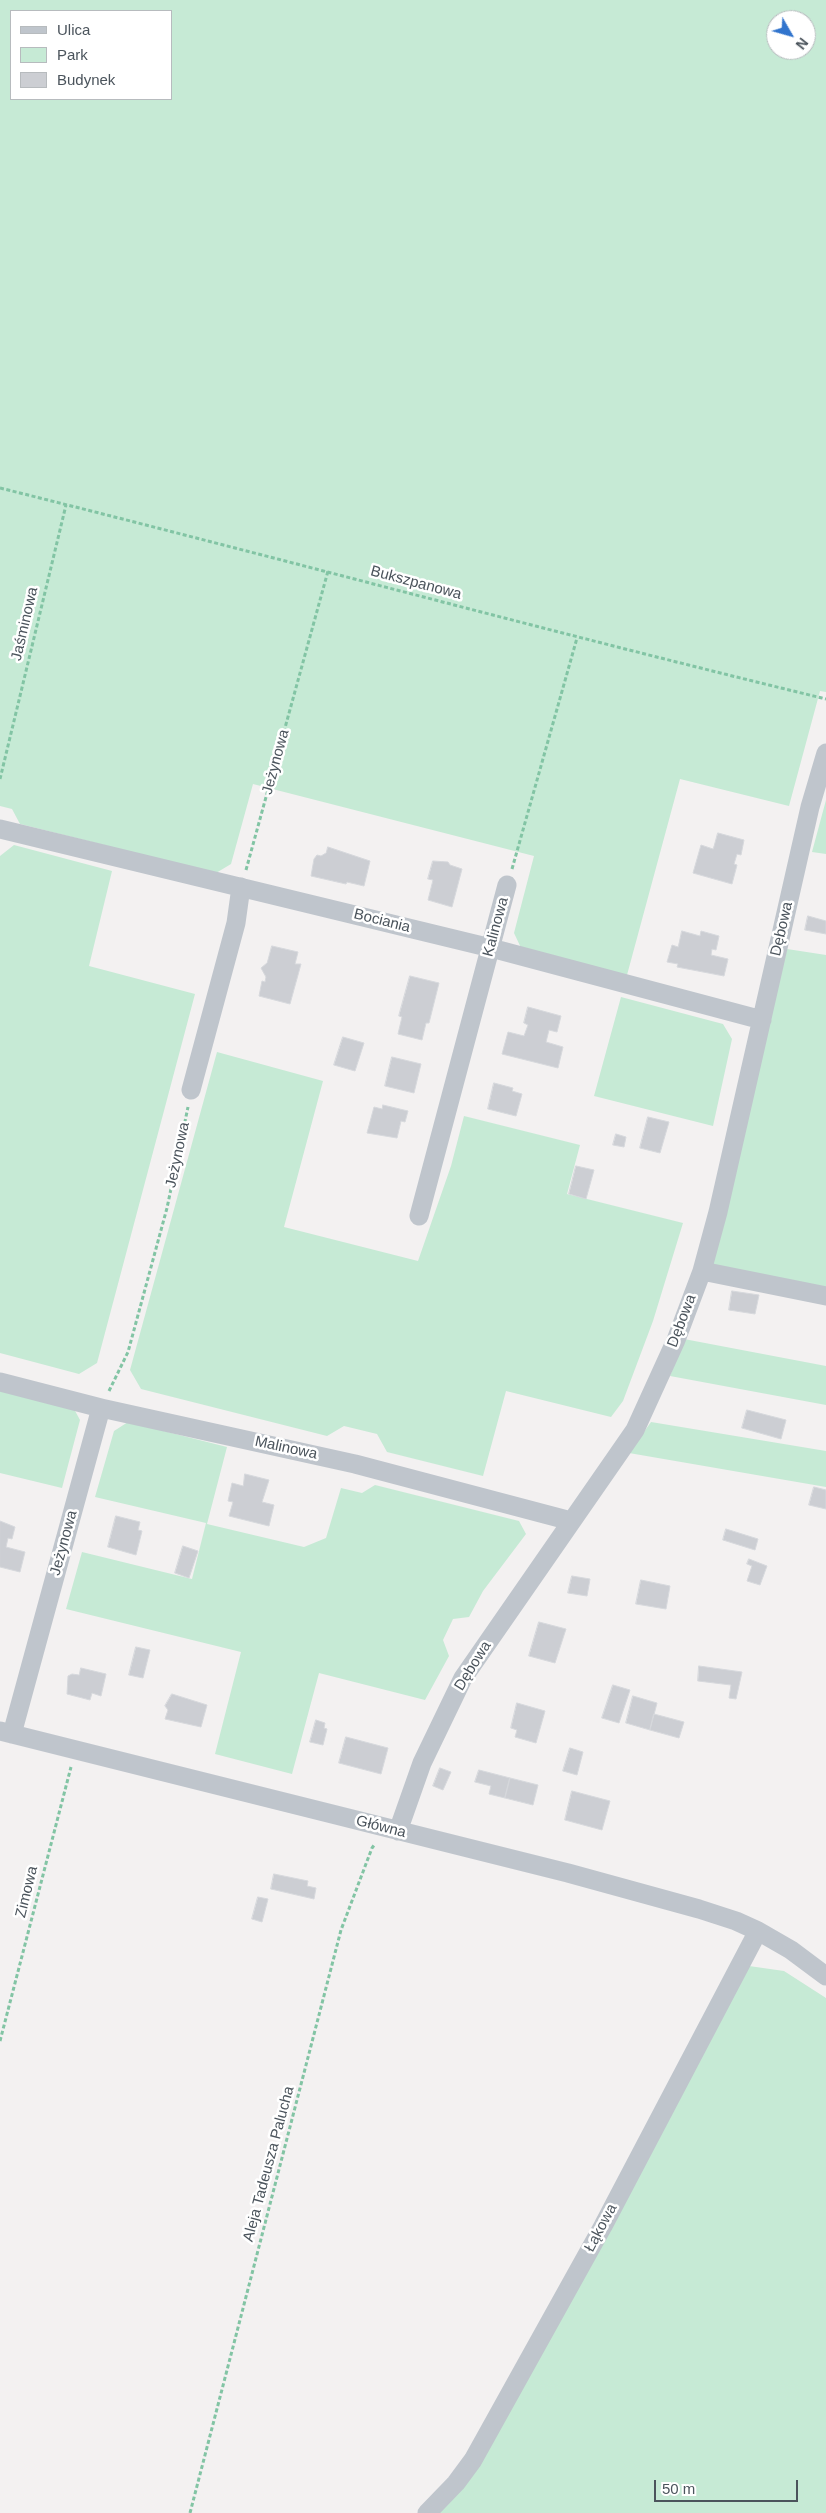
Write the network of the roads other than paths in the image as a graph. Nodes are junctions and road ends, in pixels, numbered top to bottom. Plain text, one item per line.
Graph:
1 (826, 753) edge
2 (0, 829) edge
3 (507, 885) road end
4 (241, 887) junction
5 (491, 948) junction
6 (762, 1020) junction
7 (191, 1090) road end
8 (419, 1216) dead end
9 (702, 1271) junction
10 (826, 1296) edge
11 (0, 1382) edge
12 (101, 1408) junction
13 (571, 1522) junction
14 (6, 1732) edge
15 (394, 1830) junction
16 (758, 1931) junction
17 (826, 1976) edge
18 (427, 2513) edge

1 - 6 street, Dębowa
2 - 4 street, Bociania
3 - 5 street, Kalinowa
4 - 5 street, Bociania
4 - 7 street
5 - 6 street, Bociania
5 - 8 street, Kalinowa
6 - 9 street, Dębowa
9 - 10 street
9 - 13 street, Dębowa
11 - 12 street, Malinowa
12 - 13 street, Malinowa
12 - 14 street, Jeżynowa
13 - 15 street, Dębowa
14 - 15 street, Główna
15 - 16 street, Główna
16 - 17 street, Główna
16 - 18 street, Łąkowa

